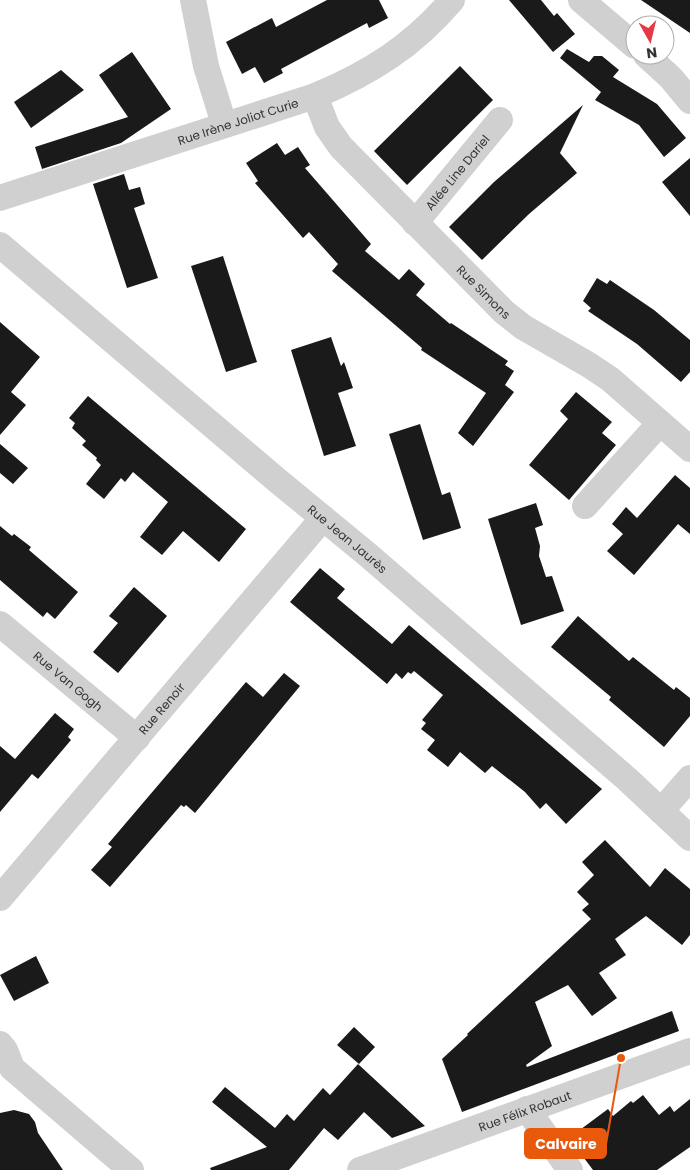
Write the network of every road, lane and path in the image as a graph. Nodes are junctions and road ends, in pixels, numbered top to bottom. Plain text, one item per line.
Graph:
1 (193, 0) edge
2 (452, 0) edge
3 (582, 0) edge
4 (625, 37) edge
5 (657, 65) edge
6 (315, 96) junction
7 (690, 101) edge
8 (500, 120) dead end
9 (224, 124) junction
10 (0, 198) edge
11 (415, 223) junction
12 (0, 245) edge
13 (660, 423) junction
14 (690, 449) edge
15 (585, 506) dead end
16 (323, 518) junction
17 (0, 624) edge
18 (136, 738) junction
19 (690, 778) edge
20 (661, 810) junction
21 (690, 838) edge
22 (0, 898) edge
23 (0, 1044) edge
24 (690, 1051) edge
25 (6, 1072) edge
26 (527, 1109) junction
27 (131, 1170) edge
28 (360, 1170) edge
29 (570, 1170) edge

1 - 9 street
2 - 6 street, Rue Irène Joliot Curie
3 - 4 street
5 - 7 street
6 - 9 street, Rue Irène Joliot Curie
6 - 11 street, Rue Simons
8 - 11 street, Allée Line Dariel
9 - 10 street, Rue Irène Joliot Curie
11 - 13 street, Rue Simons
12 - 16 street, Rue Jean Jaurès
13 - 14 street, Rue Simons
13 - 15 street
16 - 18 street, Rue Renoir
16 - 20 street, Rue Jean Jaurès
17 - 18 street, Rue Van Gogh
18 - 22 street, Rue Renoir
19 - 20 street
20 - 21 street, Rue Jean Jaurès
23 - 25 street
24 - 26 street, Rue Félix Robaut
25 - 27 street
26 - 28 street, Rue Félix Robaut
26 - 29 street

